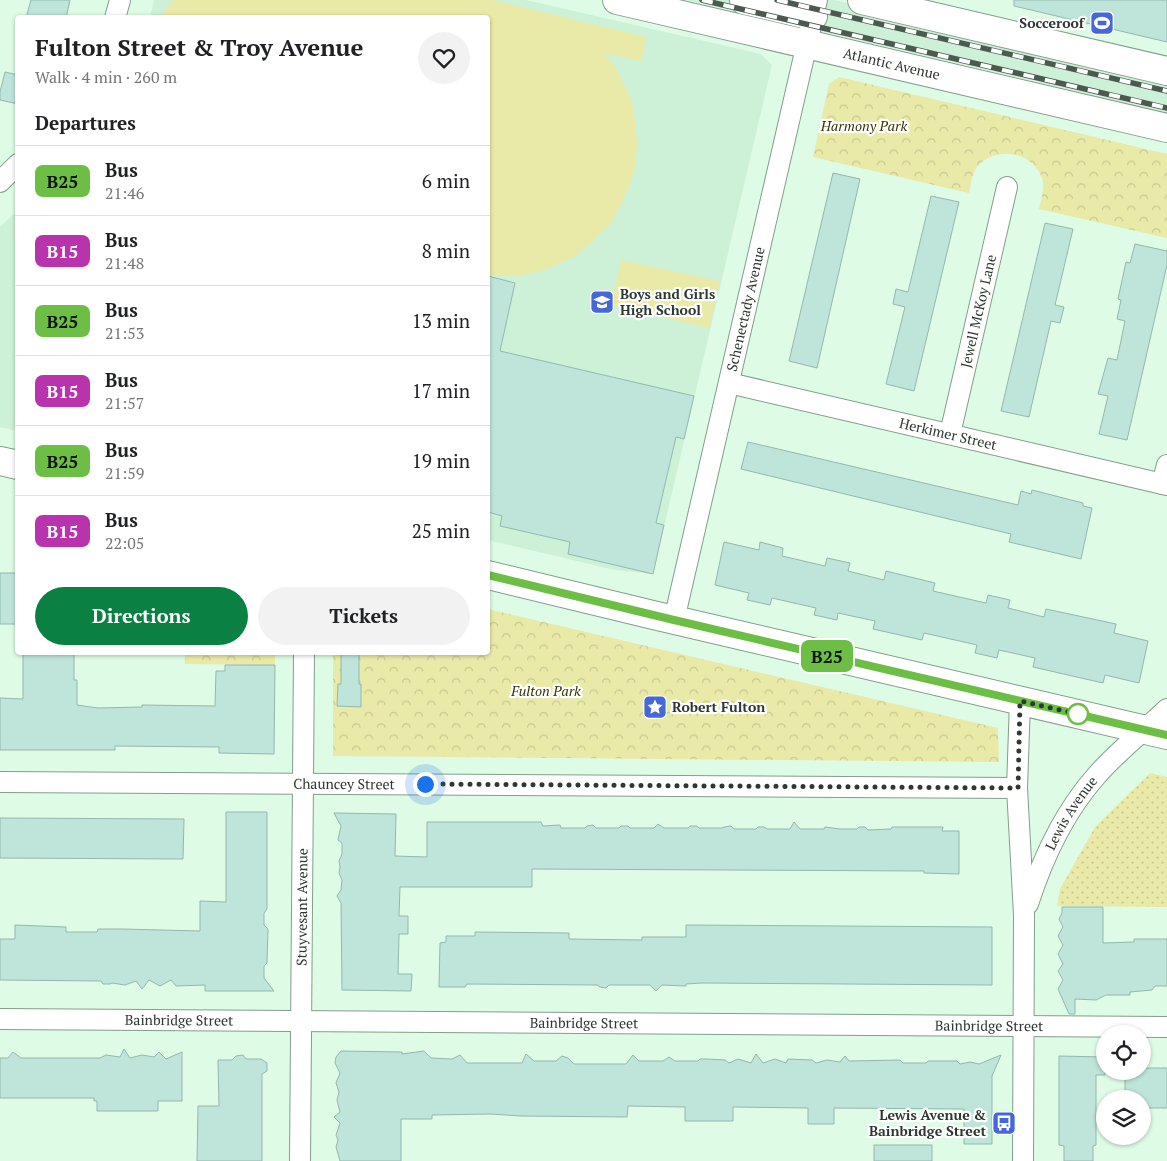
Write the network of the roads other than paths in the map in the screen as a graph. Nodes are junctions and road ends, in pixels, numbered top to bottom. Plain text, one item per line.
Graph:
1 (120, 0) edge
2 (617, 0) edge
3 (744, 0) edge
4 (862, 0) edge
5 (815, 8) edge
6 (116, 15) edge
7 (807, 44) junction
8 (1167, 71) edge
9 (1167, 128) edge
10 (15, 167) edge
11 (0, 182) edge
12 (1007, 187) dead end
13 (729, 383) junction
14 (950, 434) junction
15 (0, 461) edge
16 (15, 464) edge
17 (1165, 478) edge
18 (490, 575) edge
19 (674, 620) junction
20 (304, 655) edge
21 (1020, 701) junction
22 (1167, 709) edge
23 (1156, 732) edge
24 (0, 782) edge
25 (303, 784) junction
26 (1018, 788) junction
27 (1024, 915) junction
28 (0, 1019) edge
29 (301, 1022) junction
30 (1024, 1026) junction
31 (1167, 1027) edge
32 (300, 1161) edge
33 (1023, 1161) edge

1 - 6 street
2 - 7 main road, Atlantic Avenue
3 - 5 main road
4 - 8 main road
5 - 7 street, Schenectady Avenue
7 - 9 main road, Atlantic Avenue
7 - 13 street, Schenectady Avenue
10 - 11 street
12 - 14 street, Jewell McKoy Lane
13 - 14 street, Herkimer Street
13 - 19 street, Schenectady Avenue
14 - 17 street, Herkimer Street
15 - 16 main road
18 - 19 main road
19 - 21 main road
20 - 25 street, Stuyvesant Avenue
21 - 23 main road
21 - 26 street, Lewis Avenue
22 - 23 street, Lewis Avenue
23 - 27 street, Lewis Avenue
24 - 25 street, Chauncey Street
25 - 26 street, Chauncey Street
25 - 29 street, Stuyvesant Avenue
26 - 27 street, Lewis Avenue
27 - 30 street, Lewis Avenue
28 - 29 street, Bainbridge Street
29 - 30 street, Bainbridge Street
29 - 32 street, Stuyvesant Avenue
30 - 31 street, Bainbridge Street
30 - 33 street, Lewis Avenue

